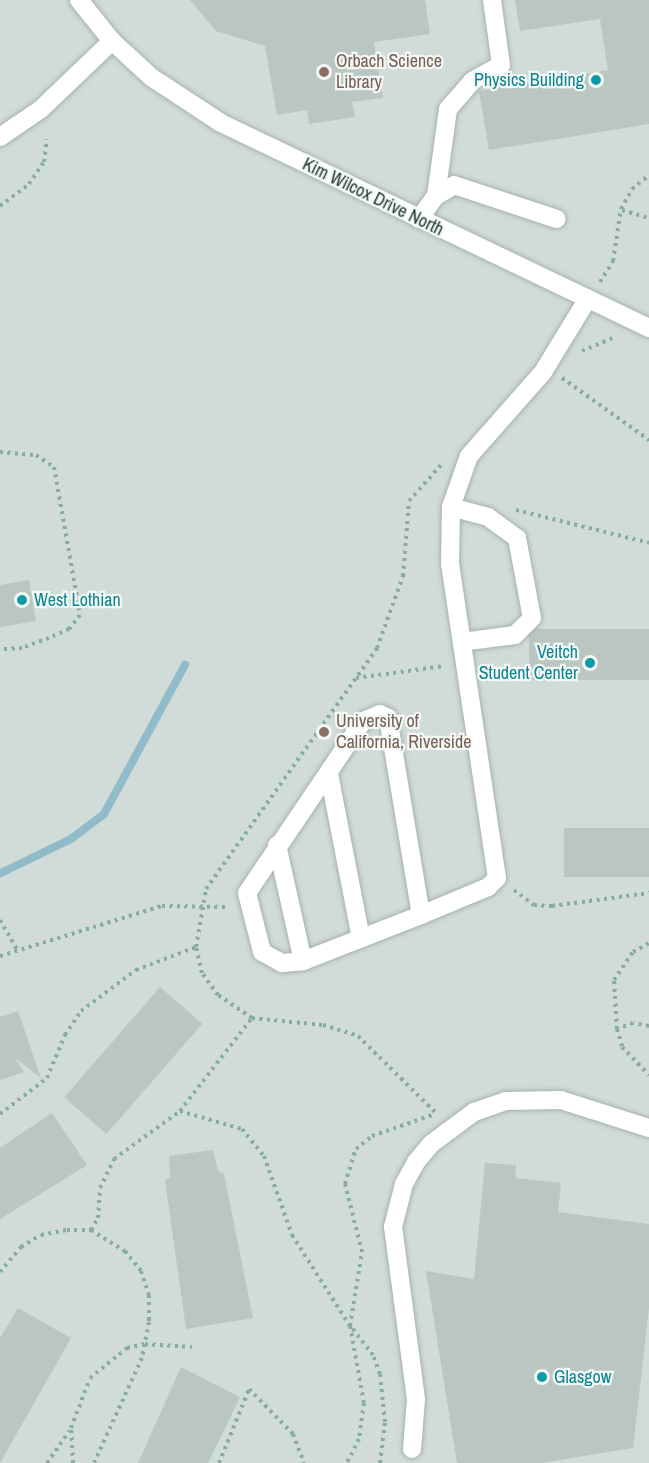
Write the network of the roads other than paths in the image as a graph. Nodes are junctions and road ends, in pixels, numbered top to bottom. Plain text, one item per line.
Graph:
1 (79, 0) edge
2 (492, 0) edge
3 (112, 40) junction
4 (0, 137) edge
5 (436, 196) junction
6 (418, 219) junction
7 (557, 219) dead end
8 (587, 300) junction
9 (649, 328) edge
10 (451, 507) junction
11 (462, 642) junction
12 (329, 774) junction
13 (277, 844) junction
14 (421, 915) junction
15 (361, 938) junction
16 (303, 961) junction
17 (649, 1128) edge
18 (412, 1449) dead end

1 - 3 street, Kim Wilcox Drive North
2 - 5 street
3 - 4 street
3 - 6 street, Kim Wilcox Drive North
5 - 6 street
5 - 7 street
6 - 8 street, Kim Wilcox Drive North
8 - 9 street, Kim Wilcox Drive North
8 - 10 street
10 - 11 street
10 - 11 street
11 - 14 street
12 - 13 street
12 - 14 street
12 - 15 street
13 - 16 street
13 - 16 street
14 - 15 street
15 - 16 street
17 - 18 street

